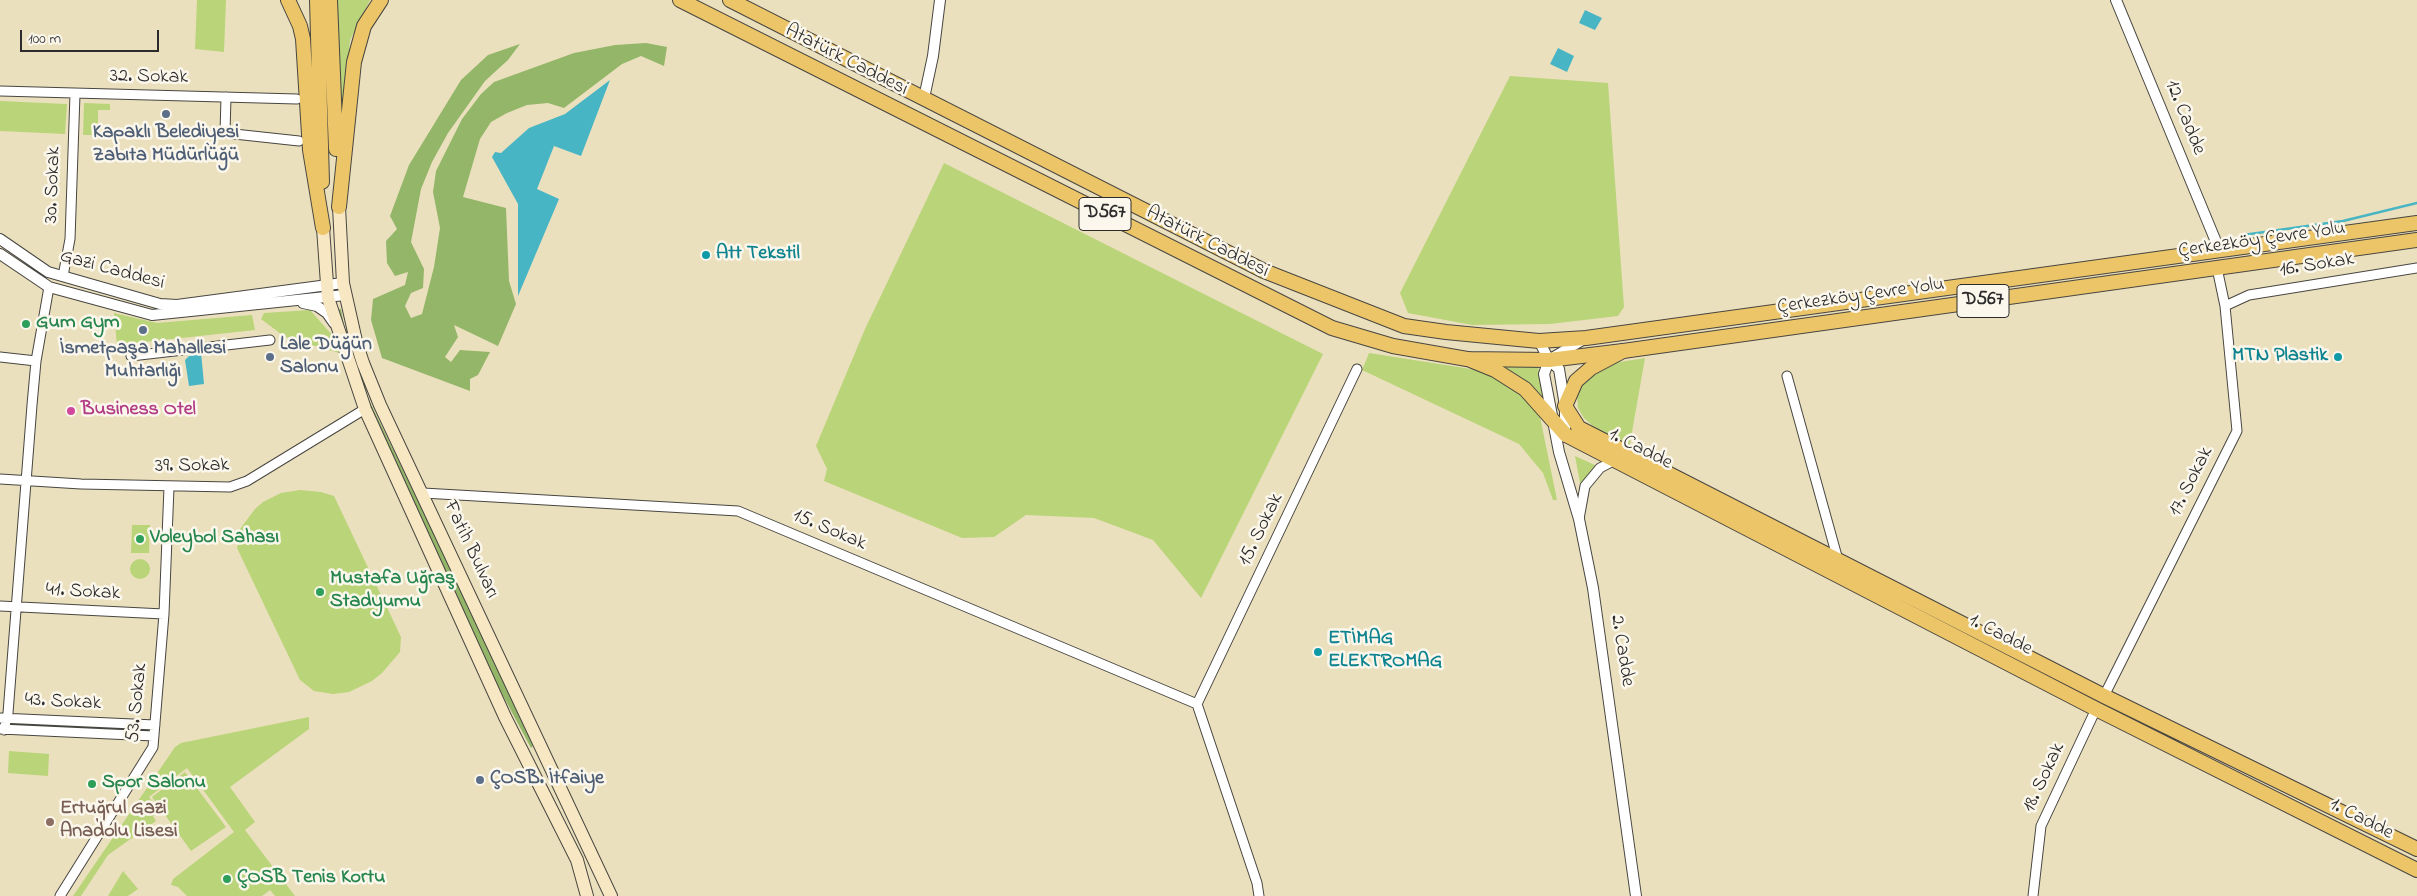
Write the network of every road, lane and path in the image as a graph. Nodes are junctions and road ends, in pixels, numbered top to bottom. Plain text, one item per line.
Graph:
1 (288, 0) edge
2 (317, 0) edge
3 (330, 0) edge
4 (380, 0) edge
5 (680, 0) edge
6 (730, 0) edge
7 (940, 0) edge
8 (2116, 0) edge
9 (326, 74) junction
10 (0, 91) edge
11 (75, 94) junction
12 (226, 96) junction
13 (924, 98) junction
14 (297, 99) dead end
15 (299, 141) dead end
16 (339, 207) junction
17 (2417, 223) edge
18 (323, 228) junction
19 (0, 239) edge
20 (2417, 240) edge
21 (2219, 249) junction
22 (0, 254) edge
23 (2218, 268) junction
24 (2417, 268) edge
25 (63, 276) junction
26 (49, 287) junction
27 (344, 289) junction
28 (327, 292) junction
29 (290, 301) junction
30 (2225, 306) junction
31 (337, 327) junction
32 (1586, 338) junction
33 (270, 340) dead end
34 (1539, 341) junction
35 (1623, 351) junction
36 (132, 356) dead end
37 (0, 358) edge
38 (1467, 359) junction
39 (1549, 360) junction
40 (36, 361) junction
41 (1357, 370) dead end
42 (1786, 376) dead end
43 (1566, 406) junction
44 (365, 409) junction
45 (1550, 415) junction
46 (1578, 428) junction
47 (1566, 435) junction
48 (1559, 452) junction
49 (1615, 460) junction
50 (0, 479) edge
51 (25, 481) junction
52 (169, 487) junction
53 (423, 493) junction
54 (1579, 519) junction
55 (1838, 560) junction
56 (0, 606) edge
57 (17, 607) junction
58 (164, 614) junction
59 (2104, 696) junction
60 (1197, 704) junction
61 (2096, 709) junction
62 (4, 718) edge
63 (155, 725) junction
64 (2, 730) edge
65 (154, 736) junction
66 (2417, 849) edge
67 (2417, 870) edge
68 (60, 896) edge
69 (588, 896) edge
70 (611, 896) edge
71 (1259, 896) edge
72 (1636, 896) edge
73 (2033, 896) edge

1 - 18 main road
2 - 9 main road
3 - 9 main road
4 - 16 main road
5 - 38 main road, Atatürk Caddesi / D567
6 - 13 main road, D567
7 - 13 street
8 - 21 street, 12. Cadde
9 - 16 main road
9 - 18 main road
10 - 11 street, 32. Sokak
11 - 12 street, 32. Sokak
11 - 25 street, 30. Sokak
12 - 14 street, 32. Sokak
12 - 15 street
13 - 34 main road, D567
16 - 27 main road, Fatih Bulvarı
17 - 21 main road, D567
18 - 28 main road, Fatih Bulvarı
19 - 25 street, Gazi Caddesi
20 - 23 main road, Çerkezköy Çevre Yolu / D567
21 - 32 main road, D567
22 - 26 street
23 - 30 street, 17. Sokak
23 - 35 main road, Çerkezköy Çevre Yolu / D567
24 - 30 street, 16. Sokak
25 - 28 street, Gazi Caddesi
26 - 29 street
26 - 40 street
27 - 28 street
27 - 53 main road, Fatih Bulvarı
28 - 29 street
28 - 31 main road, Fatih Bulvarı
29 - 31 street
30 - 59 street, 17. Sokak
31 - 44 main road, Fatih Bulvarı
32 - 34 main road, D567
32 - 39 street
33 - 36 street
34 - 39 street
35 - 39 main road, Çerkezköy Çevre Yolu / D567
35 - 43 main road
37 - 40 street
38 - 39 main road, Atatürk Caddesi / D567
38 - 45 main road
39 - 43 street
39 - 45 street, 2. Cadde
40 - 51 street
41 - 60 street, 15. Sokak
42 - 55 street
43 - 46 main road
43 - 47 street
44 - 52 street, 39. Sokak
44 - 69 main road, Fatih Bulvarı
45 - 47 main road
45 - 48 street, 2. Cadde
46 - 47 street
46 - 55 main road, 1. Cadde
47 - 48 street
47 - 49 main road, 1. Cadde
48 - 54 street, 2. Cadde
49 - 54 street
49 - 61 main road, 1. Cadde
50 - 51 street, 39. Sokak
51 - 52 street, 39. Sokak
51 - 57 street
52 - 58 street, 53. Sokak
53 - 60 street, 15. Sokak
53 - 70 main road, Fatih Bulvarı
54 - 72 street, 2. Cadde
55 - 59 main road, 1. Cadde
56 - 57 street, 41. Sokak
57 - 58 street, 41. Sokak
57 - 62 street
58 - 63 street, 53. Sokak
59 - 66 main road, 1. Cadde
60 - 71 street
61 - 67 main road, 1. Cadde
61 - 73 street, 18. Sokak
62 - 63 street, 43. Sokak
62 - 64 street
63 - 65 street, 53. Sokak
64 - 65 street, 43. Sokak
65 - 68 street, 53. Sokak

